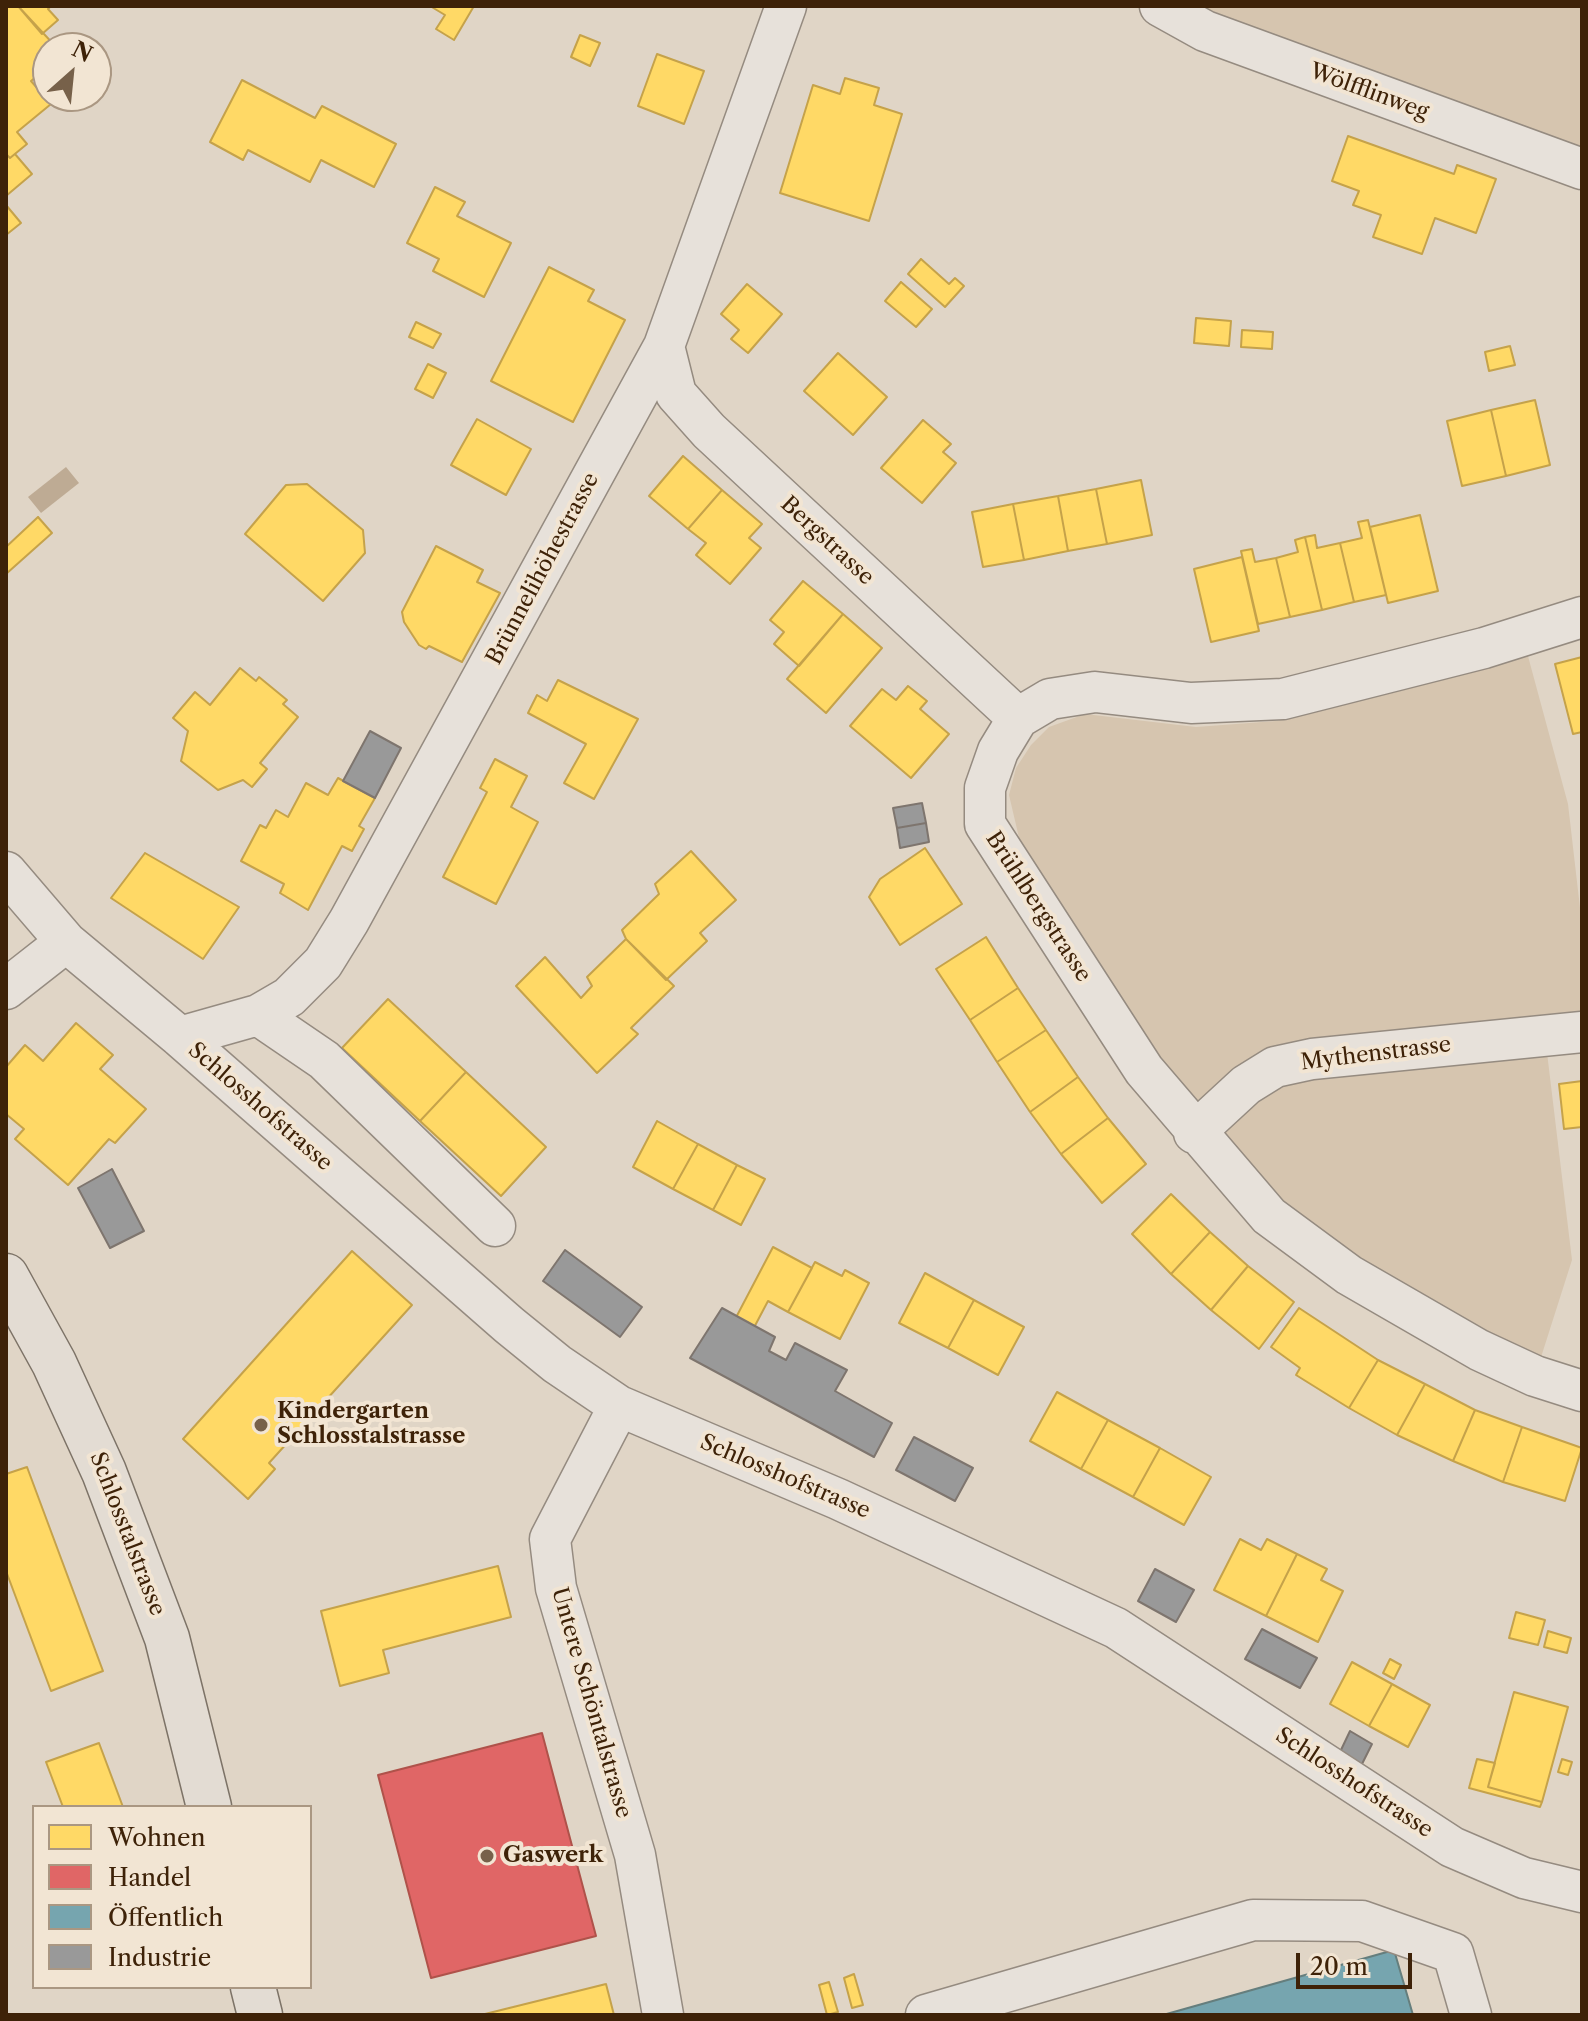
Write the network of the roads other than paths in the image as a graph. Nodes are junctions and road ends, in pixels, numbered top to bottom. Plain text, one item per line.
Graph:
1 (786, 6) edge
2 (1160, 6) edge
3 (1582, 169) edge
4 (664, 346) junction
5 (1582, 617) edge
6 (1018, 718) junction
7 (6, 872) edge
8 (66, 942) junction
9 (6, 989) edge
10 (258, 1015) junction
11 (1582, 1032) edge
12 (180, 1037) junction
13 (1194, 1133) junction
14 (495, 1226) dead end
15 (6, 1276) edge
16 (1582, 1391) edge
17 (619, 1406) junction
18 (209, 1805) edge
19 (1582, 1892) edge
20 (254, 1989) edge
21 (260, 2015) edge
22 (663, 2015) edge
23 (926, 2015) edge
24 (1471, 2015) edge

1 - 4 street, Brünnelihöhestrasse
2 - 3 street, Wölfflinweg
4 - 6 street, Bergstrasse
4 - 10 street, Brünnelihöhestrasse
5 - 6 street, Brühlbergstrasse
6 - 13 street, Brühlbergstrasse
7 - 8 street, Schlosshofstrasse
8 - 9 street
8 - 12 street, Schlosshofstrasse
10 - 12 street, Brünnelihöhestrasse
10 - 14 street
11 - 13 street, Mythenstrasse
12 - 17 street, Schlosshofstrasse
13 - 16 street, Brühlbergstrasse
15 - 18 main road, Schlosstalstrasse
17 - 19 street, Schlosshofstrasse
17 - 22 street, Untere Schöntalstrasse
20 - 21 main road
23 - 24 street

